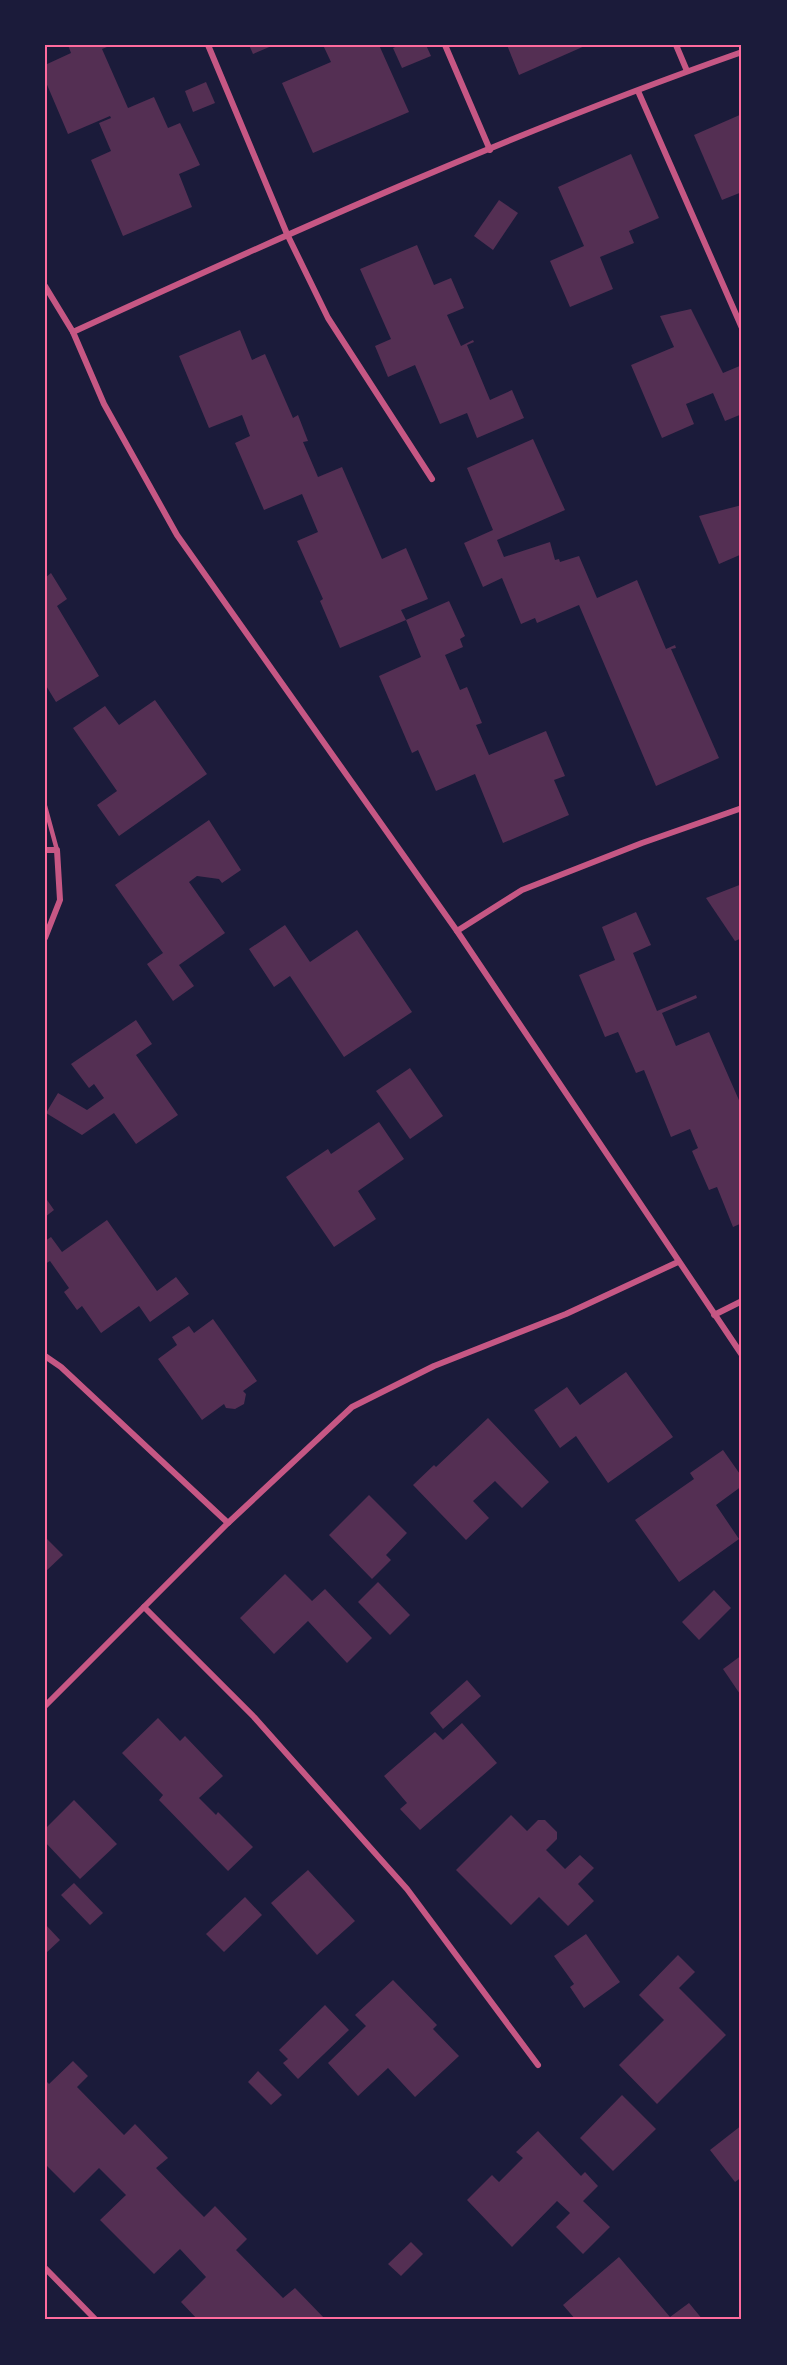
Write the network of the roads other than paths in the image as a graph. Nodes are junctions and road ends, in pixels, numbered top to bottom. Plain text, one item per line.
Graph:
1 (208, 45) edge
2 (445, 45) edge
3 (676, 45) edge
4 (742, 52) edge
5 (687, 71) junction
6 (638, 91) junction
7 (490, 150) junction
8 (287, 234) junction
9 (45, 286) edge
10 (742, 328) edge
11 (73, 332) junction
12 (432, 478) dead end
13 (45, 806) edge
14 (742, 807) edge
15 (45, 850) edge
16 (57, 850) junction
17 (457, 931) junction
18 (45, 938) edge
19 (678, 1262) junction
20 (742, 1300) edge
21 (714, 1315) junction
22 (742, 1355) edge
23 (45, 1356) edge
24 (228, 1523) junction
25 (144, 1606) junction
26 (45, 1706) edge
27 (538, 2065) dead end
28 (45, 2268) edge
29 (96, 2320) edge

1 - 8 street
2 - 7 street
3 - 5 street
4 - 5 street
5 - 6 street
6 - 7 street
6 - 10 street
7 - 8 street
8 - 11 street
8 - 12 street
9 - 11 street
11 - 17 street
13 - 16 lane
14 - 17 street
15 - 16 street
16 - 18 street
17 - 19 street
19 - 21 street
19 - 24 street
20 - 21 street
21 - 22 street
23 - 24 street
24 - 25 street
25 - 26 street
25 - 27 street
28 - 29 street

